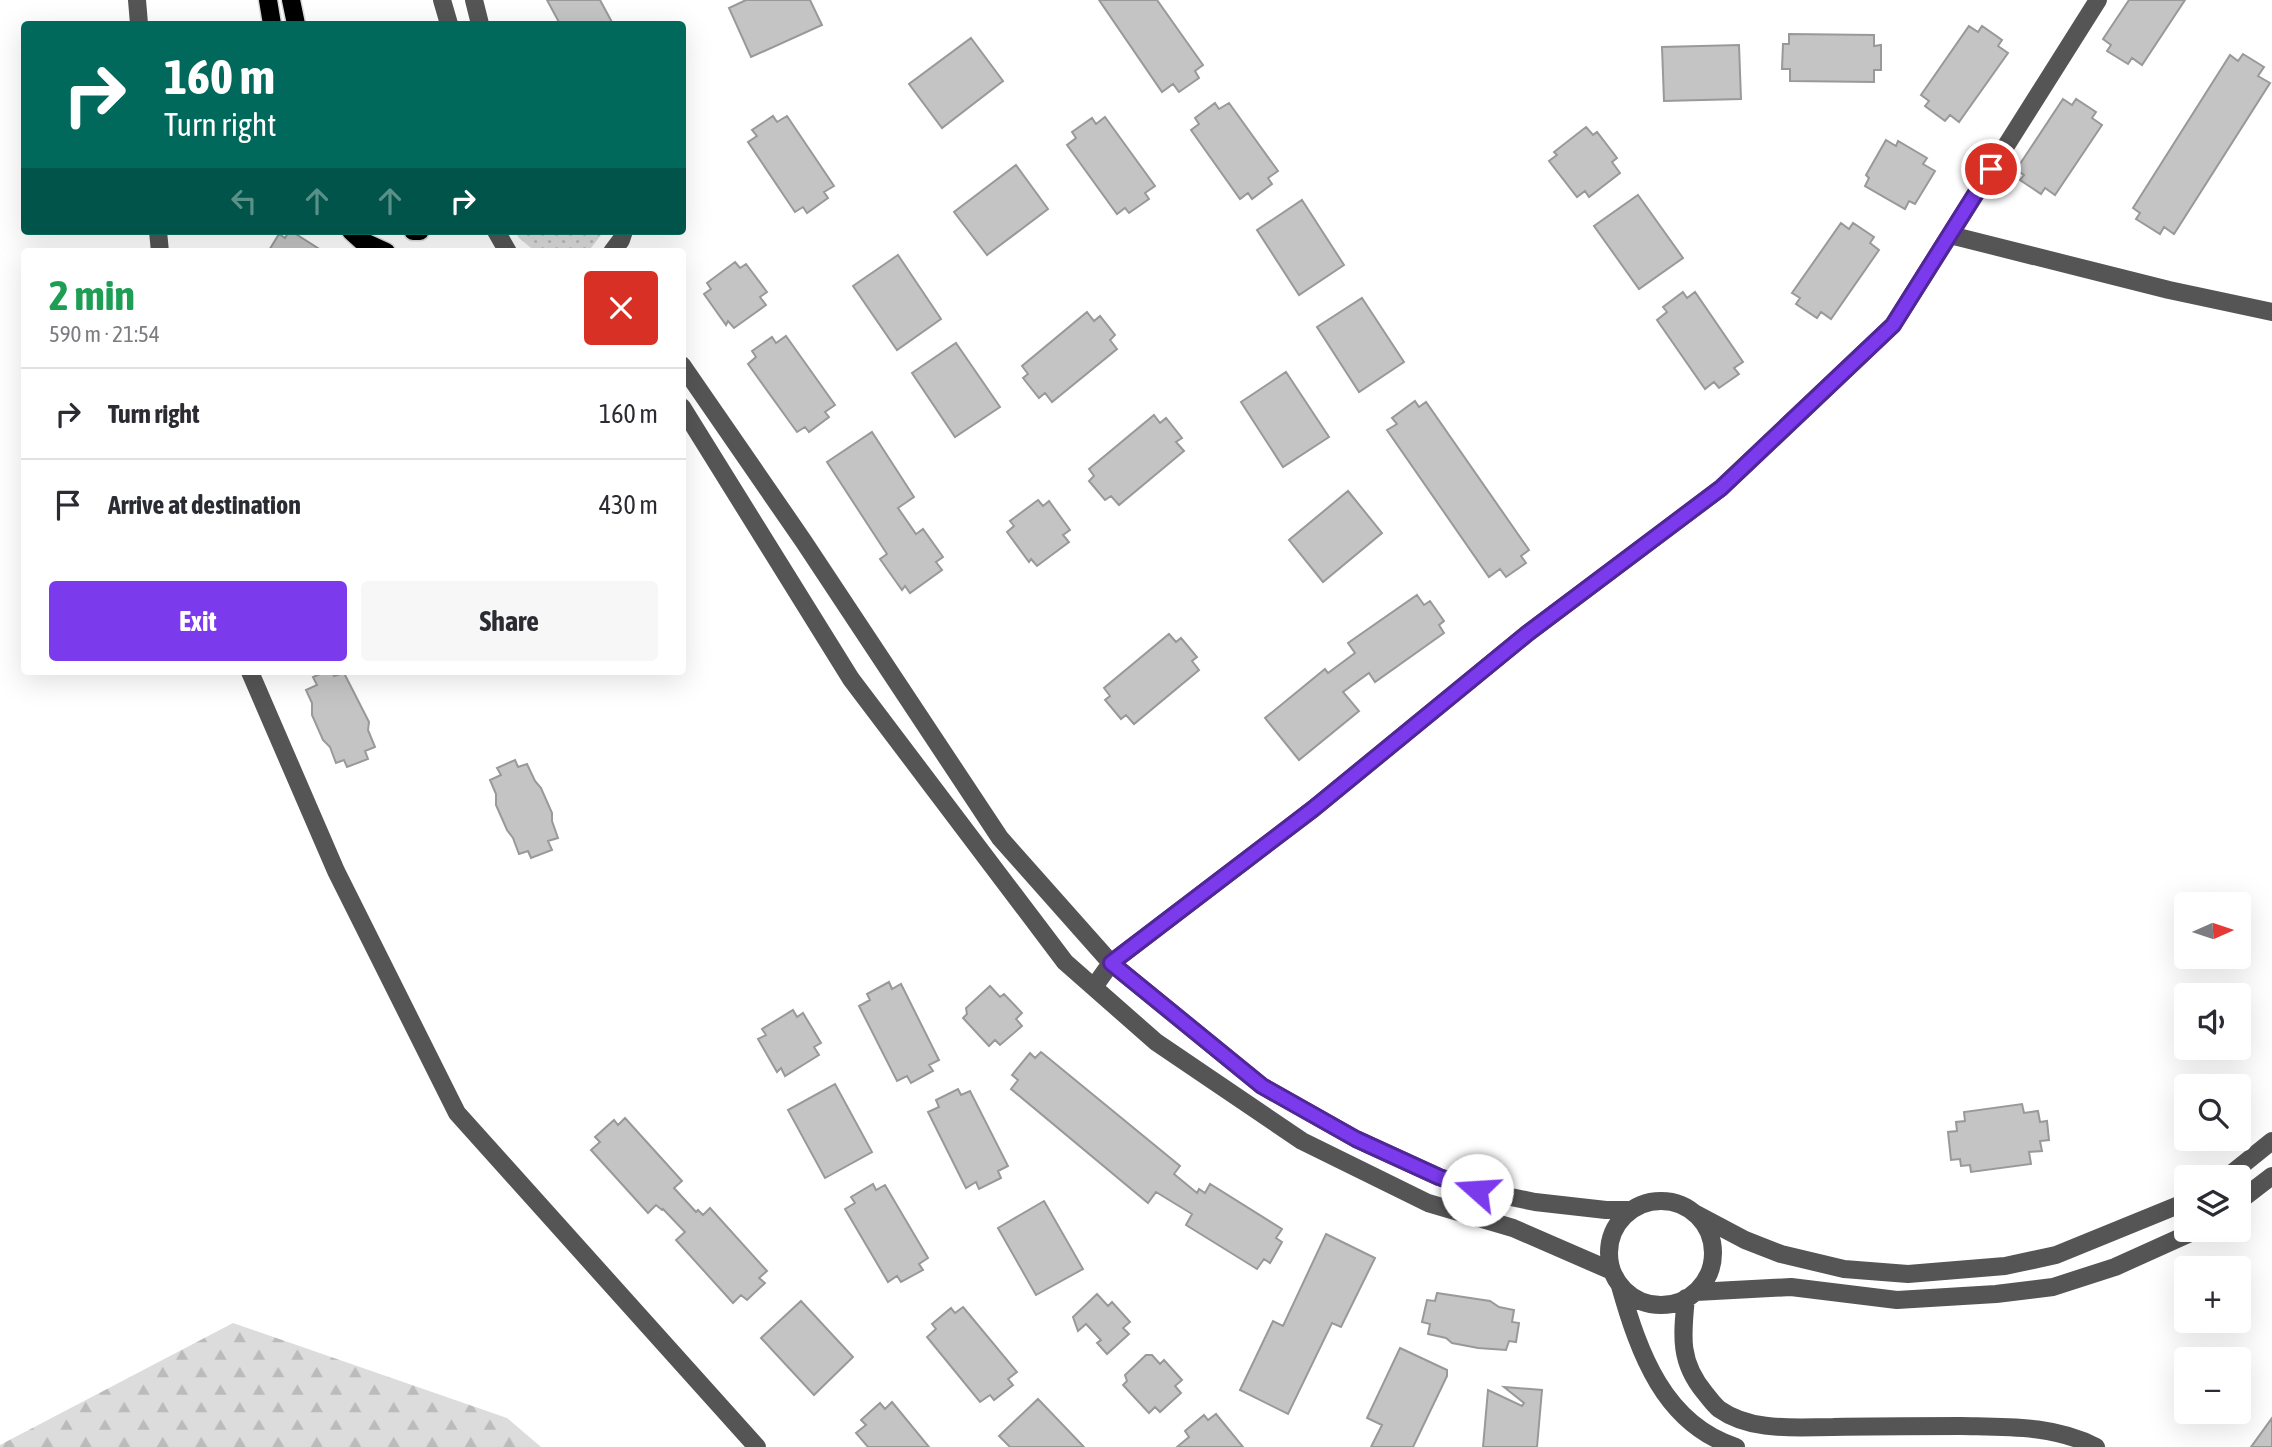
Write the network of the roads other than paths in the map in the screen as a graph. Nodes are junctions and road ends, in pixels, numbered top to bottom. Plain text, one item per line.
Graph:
1 (137, 0) edge
2 (268, 0) edge
3 (291, 0) edge
4 (442, 0) edge
5 (474, 0) edge
6 (2098, 0) edge
7 (139, 21) edge
8 (272, 21) edge
9 (295, 21) edge
10 (448, 21) edge
11 (479, 21) edge
12 (355, 235) edge
13 (1950, 235) junction
14 (377, 248) edge
15 (2272, 312) edge
16 (686, 371) edge
17 (686, 413) edge
18 (251, 675) edge
19 (1111, 963) junction
20 (1094, 987) junction
21 (2272, 1141) edge
22 (2242, 1165) edge
23 (2272, 1176) edge
24 (2251, 1192) edge
25 (2174, 1207) edge
26 (1631, 1210) junction
27 (1696, 1214) junction
28 (2174, 1240) edge
29 (1616, 1278) junction
30 (1691, 1295) junction
31 (757, 1447) edge
32 (1736, 1447) edge
33 (2096, 1447) edge

1 - 7 street
2 - 8 main road
3 - 9 main road
4 - 10 street
5 - 11 street
6 - 13 street
12 - 14 main road
13 - 15 street
13 - 19 street
16 - 19 street
17 - 20 street
18 - 31 street
19 - 20 street
19 - 26 street
20 - 29 street
21 - 22 street
23 - 24 street
25 - 27 street
26 - 27 street
26 - 29 street
27 - 30 street
28 - 30 street
29 - 30 street
29 - 32 street
30 - 33 street

